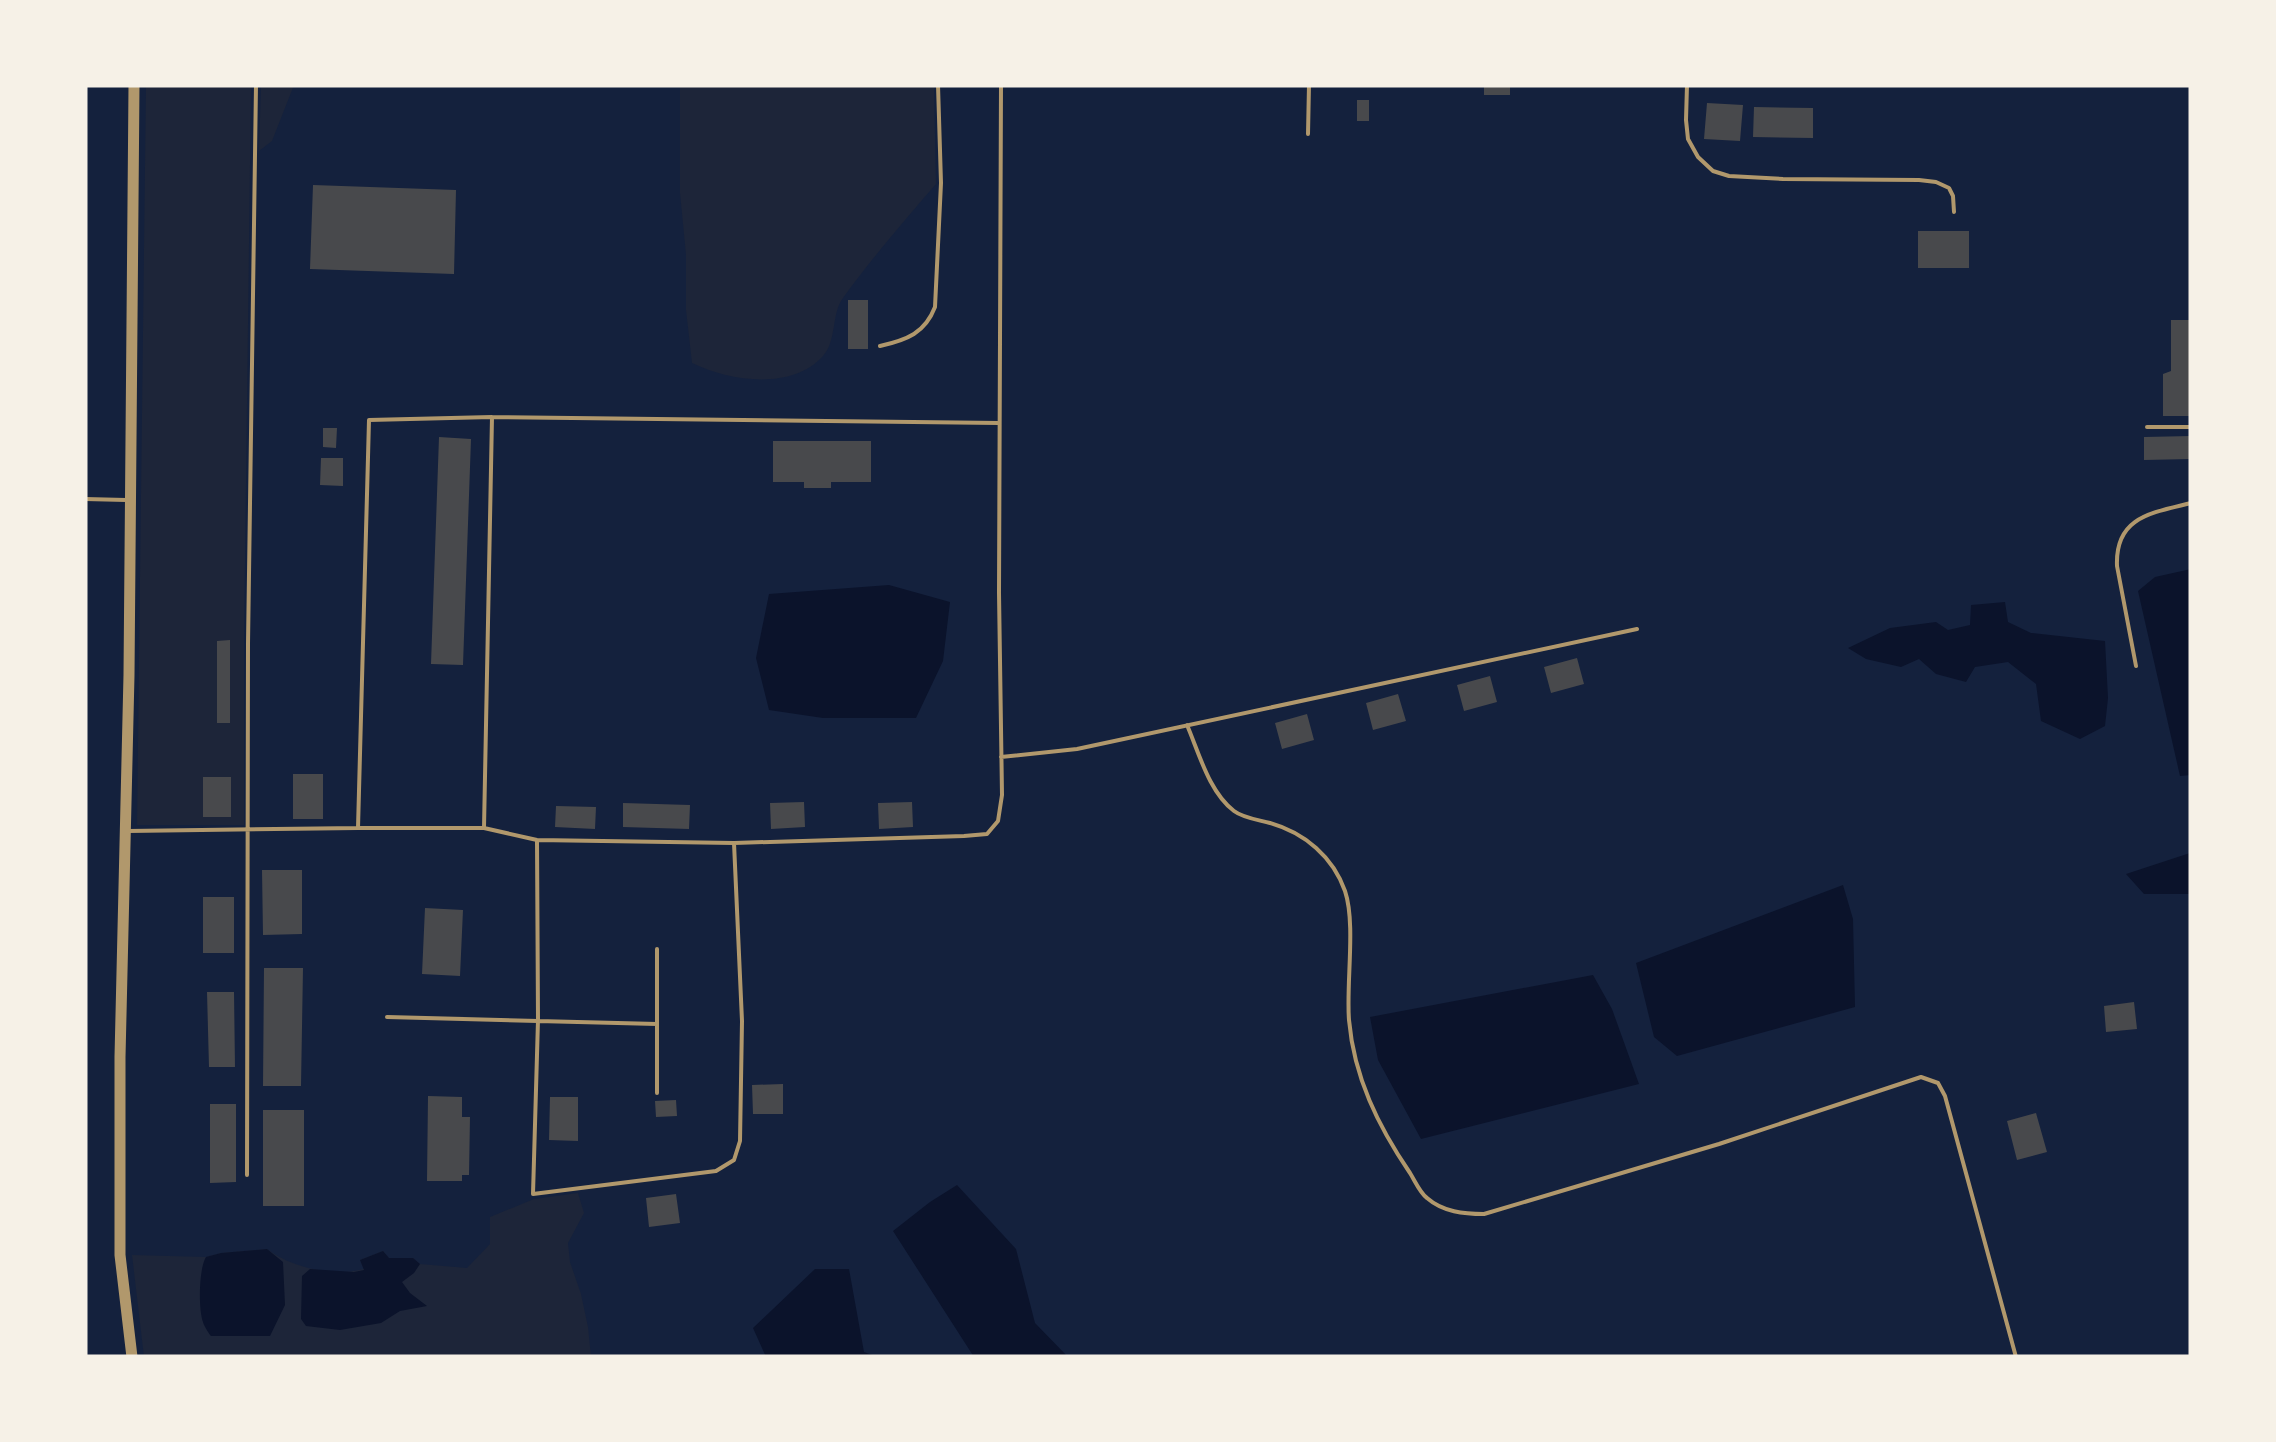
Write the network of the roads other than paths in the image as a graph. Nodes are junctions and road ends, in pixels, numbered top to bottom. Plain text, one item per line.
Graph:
1 (134, 85) edge
2 (256, 85) edge
3 (938, 85) edge
4 (1001, 85) edge
5 (1309, 85) edge
6 (1687, 85) edge
7 (1308, 134) dead end
8 (1954, 212) dead end
9 (880, 346) dead end
10 (492, 416) junction
11 (999, 423) junction
12 (2147, 427) dead end
13 (2191, 427) edge
14 (85, 499) edge
15 (130, 500) junction
16 (2191, 503) edge
17 (1636, 629) dead end
18 (2136, 666) dead end
19 (1187, 725) junction
20 (1001, 758) junction
21 (358, 828) junction
22 (484, 828) junction
23 (125, 830) junction
24 (249, 830) junction
25 (537, 840) junction
26 (734, 843) junction
27 (657, 950) dead end
28 (387, 1017) dead end
29 (538, 1020) junction
30 (657, 1024) junction
31 (657, 1094) dead end
32 (247, 1175) dead end
33 (132, 1357) edge
34 (2016, 1357) edge

1 - 15 street
2 - 24 lane
3 - 9 lane
4 - 11 lane
5 - 7 lane
6 - 8 lane
10 - 11 lane
10 - 21 lane
10 - 22 lane
11 - 20 lane
12 - 13 lane
14 - 15 lane
15 - 23 street
16 - 18 lane
17 - 19 lane
19 - 20 lane
19 - 34 lane
20 - 26 lane
21 - 22 lane
21 - 24 lane
22 - 25 lane
23 - 24 lane
23 - 33 street
24 - 32 lane
25 - 26 lane
25 - 29 lane
26 - 29 lane
27 - 30 lane
28 - 29 lane
29 - 30 lane
30 - 31 lane

